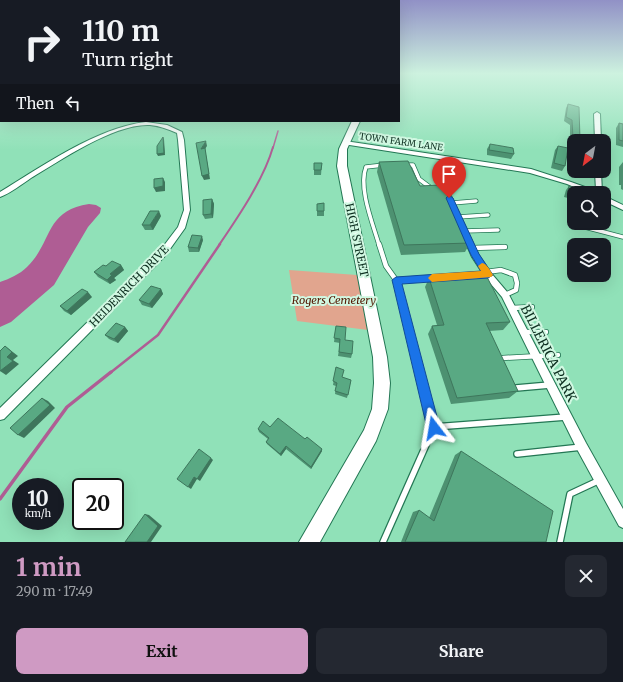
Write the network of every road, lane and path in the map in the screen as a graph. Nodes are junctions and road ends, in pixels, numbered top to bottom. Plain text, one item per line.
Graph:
1 (597, 114) dead end
2 (356, 122) edge
3 (598, 134) edge
4 (345, 143) junction
5 (388, 165) edge
6 (400, 165) edge
7 (576, 186) edge
8 (435, 189) edge
9 (0, 195) edge
10 (449, 198) joint
11 (476, 201) dead end
12 (611, 202) edge
13 (623, 208) edge
14 (488, 216) dead end
15 (458, 217) junction
16 (498, 230) dead end
17 (596, 230) edge
18 (464, 231) junction
19 (623, 237) edge
20 (505, 247) dead end
21 (472, 248) junction
22 (487, 273) junction
23 (396, 280) junction
24 (505, 295) junction
25 (532, 307) dead end
26 (512, 308) junction
27 (524, 332) junction
28 (546, 332) dead end
29 (558, 355) dead end
30 (536, 357) junction
31 (503, 358) edge
32 (551, 385) junction
33 (516, 388) edge
34 (0, 415) edge
35 (567, 417) junction
36 (434, 428) junction
37 (582, 447) junction
38 (517, 454) dead end
39 (600, 480) junction
40 (622, 520) edge
41 (309, 542) edge
42 (383, 542) edge
43 (560, 542) edge

1 - 3 street
2 - 4 main road, HIGH STREET
4 - 7 street, TOWN FARM LANE
4 - 41 main road, HIGH STREET
5 - 23 lane
6 - 8 lane
9 - 34 street, HEIDENRICH DRIVE
10 - 11 lane
10 - 15 street, BILLERICA PARK
12 - 13 street
14 - 15 lane
15 - 18 street, BILLERICA PARK
16 - 18 lane
17 - 19 lane
18 - 21 street, BILLERICA PARK
20 - 21 lane
21 - 22 street, BILLERICA PARK
22 - 23 lane
22 - 24 street, BILLERICA PARK
22 - 24 lane
23 - 36 lane
24 - 26 street, BILLERICA PARK
25 - 26 lane
26 - 27 street, BILLERICA PARK
27 - 28 lane
27 - 30 street, BILLERICA PARK
29 - 30 lane
30 - 31 lane
30 - 32 street, BILLERICA PARK
32 - 33 lane
32 - 35 street, BILLERICA PARK
35 - 36 lane
35 - 37 street, BILLERICA PARK
36 - 42 lane
37 - 38 lane
37 - 39 street, BILLERICA PARK
39 - 40 street, BILLERICA PARK
39 - 43 lane

